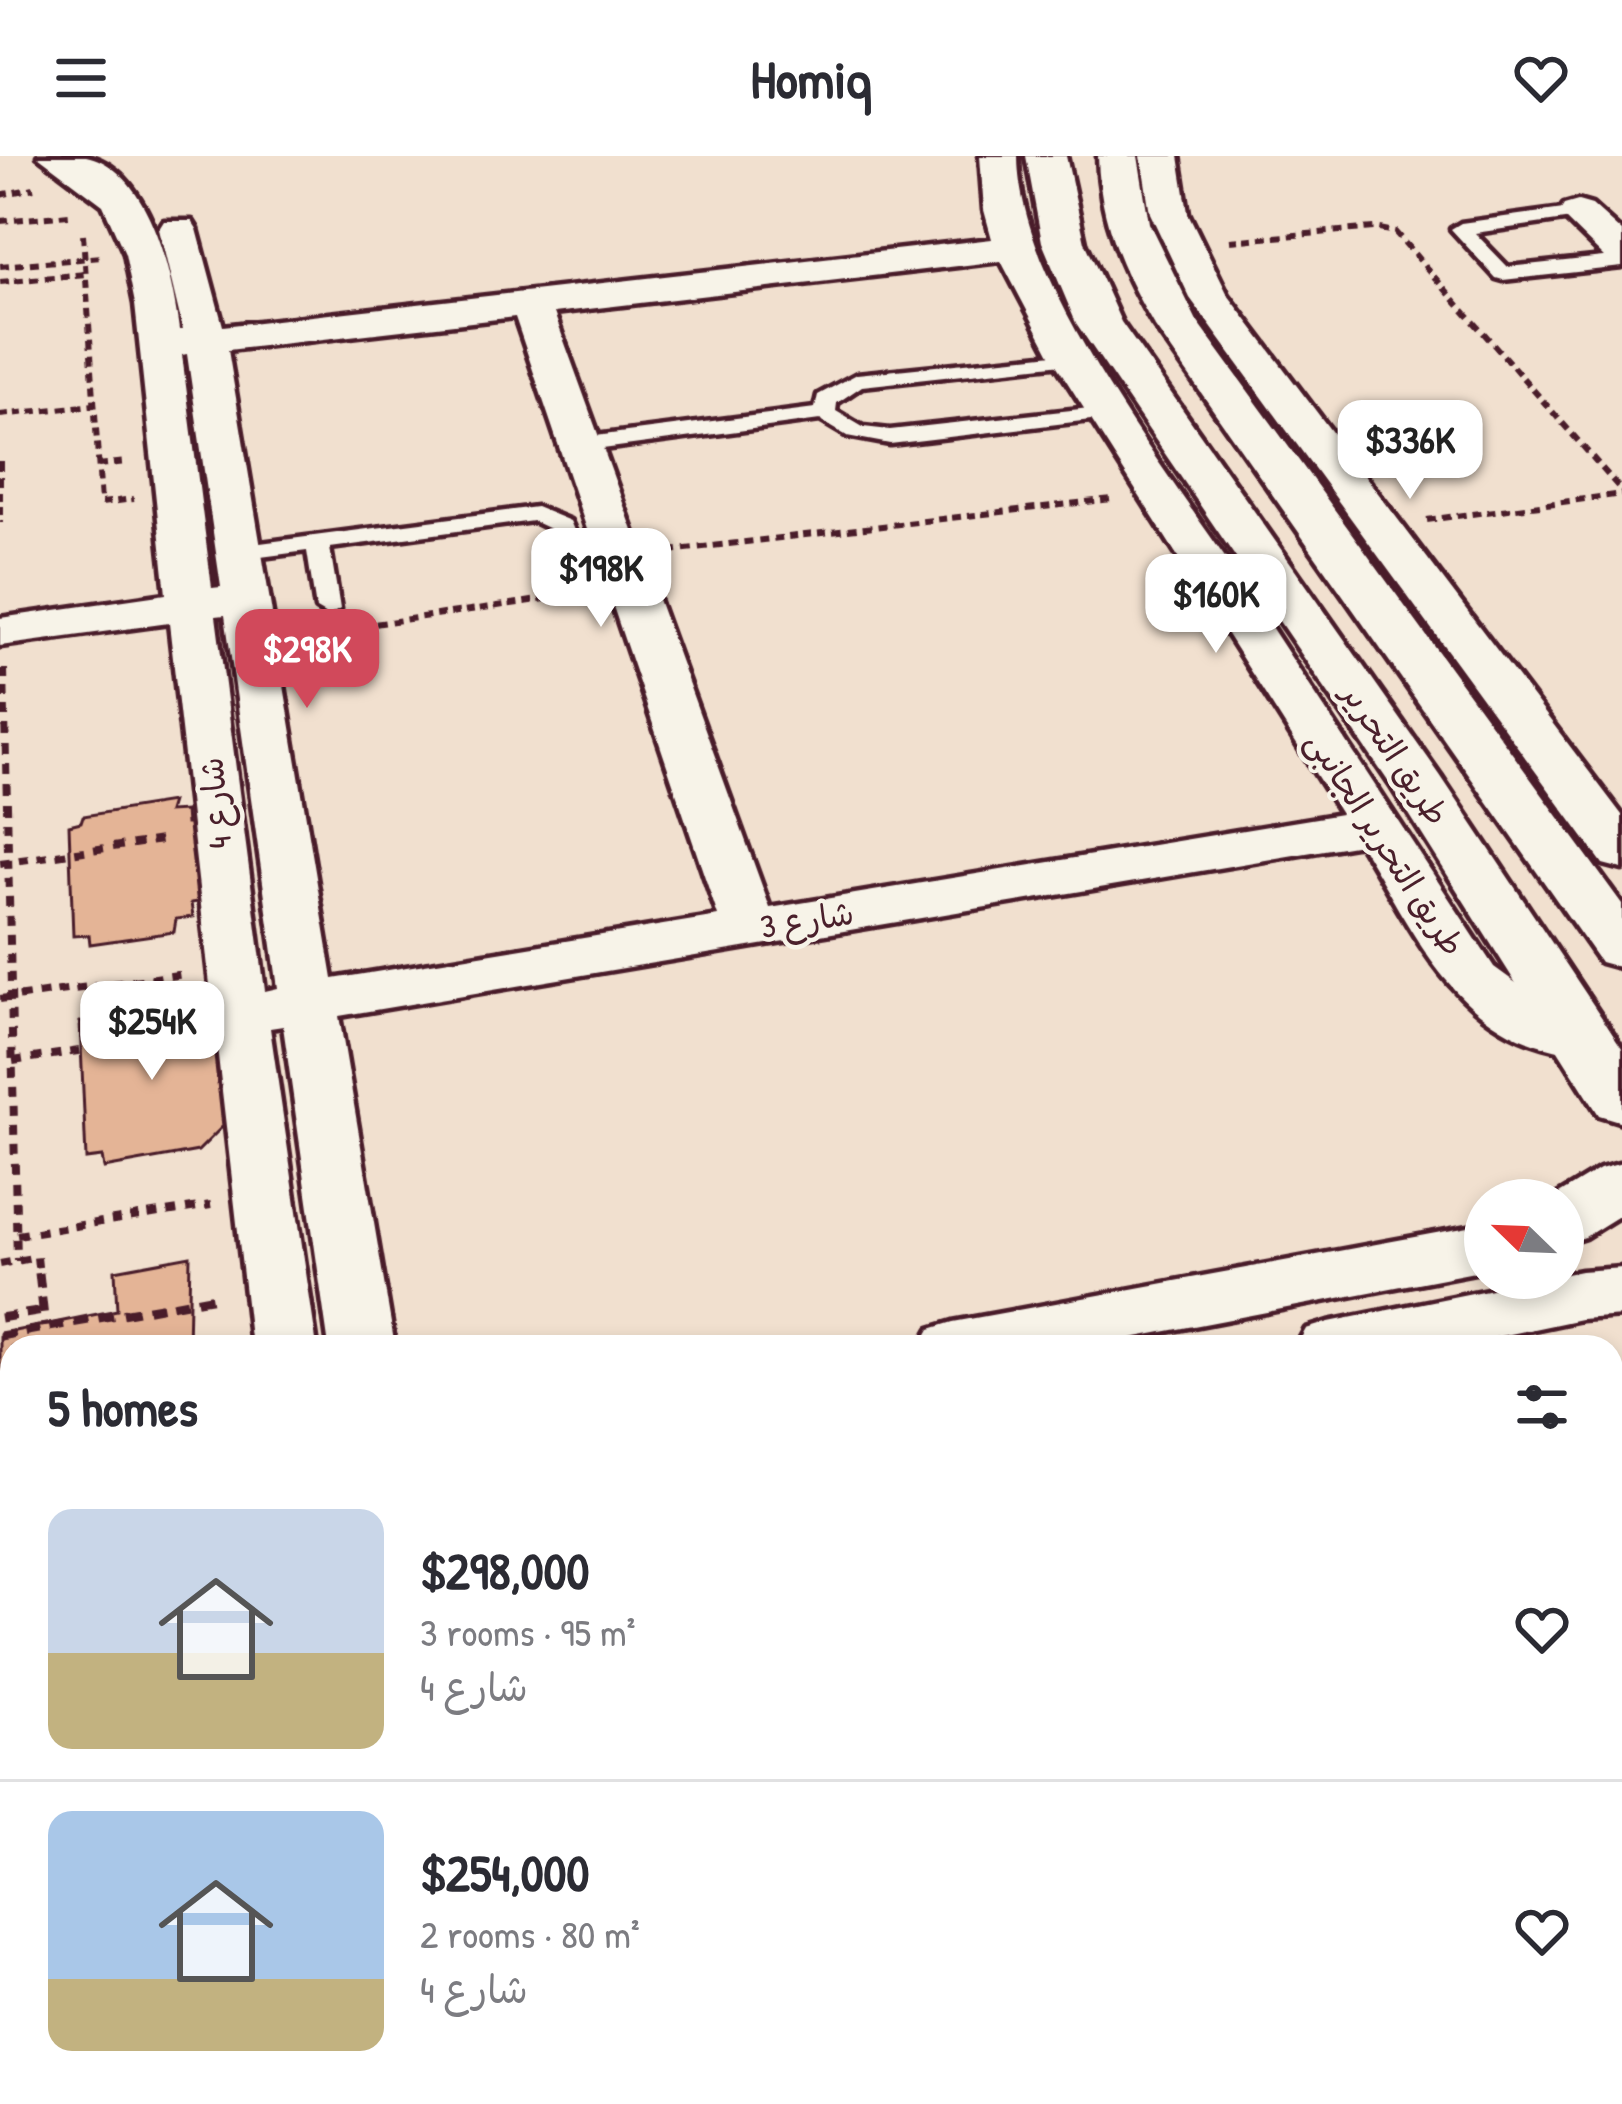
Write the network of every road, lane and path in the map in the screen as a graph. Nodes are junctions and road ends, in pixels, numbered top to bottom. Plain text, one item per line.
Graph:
1 (57, 156) edge
2 (115, 156) edge
3 (999, 156) edge
4 (1046, 156) edge
5 (1118, 156) edge
6 (1160, 156) edge
7 (1578, 213) joint
8 (82, 214) dead end
9 (1180, 245) junction
10 (1016, 248) junction
11 (145, 253) junction
12 (1622, 257) edge
13 (85, 258) junction
14 (0, 266) edge
15 (86, 274) junction
16 (0, 282) edge
17 (530, 303) junction
18 (184, 342) junction
19 (1106, 387) junction
20 (95, 405) junction
21 (825, 412) junction
22 (0, 415) edge
23 (580, 445) junction
24 (0, 461) edge
25 (1622, 492) edge
26 (1162, 493) junction
27 (181, 494) junction
28 (0, 523) edge
29 (1377, 526) junction
30 (317, 542) junction
31 (609, 571) junction
32 (242, 575) junction
33 (193, 605) junction
34 (328, 609) dead end
35 (347, 628) dead end
36 (2, 632) edge
37 (3, 786) edge
38 (1374, 825) junction
39 (218, 832) junction
40 (1622, 852) edge
41 (4, 863) edge
42 (751, 929) junction
43 (5, 933) edge
44 (1622, 948) edge
45 (11, 997) junction
46 (0, 999) edge
47 (238, 1002) junction
48 (308, 1002) junction
49 (1586, 1037) junction
50 (13, 1061) junction
51 (1622, 1099) edge
52 (1622, 1185) edge
53 (264, 1197) junction
54 (1584, 1208) edge
55 (17, 1235) junction
56 (1464, 1251) edge
57 (17, 1261) junction
58 (0, 1264) edge
59 (276, 1286) junction
60 (1622, 1292) edge
61 (43, 1311) junction
62 (0, 1318) edge
63 (45, 1327) junction
64 (5, 1335) edge
65 (282, 1335) edge
66 (360, 1335) edge
67 (1017, 1335) edge
68 (1387, 1335) edge

1 - 11 street, شارع 4
2 - 18 street, شارع 4
3 - 10 street, طريق التحرير الجانبى
4 - 19 street, طريق التحرير
5 - 44 street, طريق التحرير
6 - 9 street
7 - 12 street
7 - 12 lane
8 - 13 path
9 - 25 path
9 - 29 street
10 - 17 street
10 - 19 street, طريق التحرير الجانبى
11 - 13 path
11 - 18 street, شارع 4
13 - 14 path
13 - 15 path
15 - 16 path
15 - 20 path
17 - 18 street
17 - 23 street
18 - 27 street, شارع 4
18 - 32 street, شارع 4
19 - 21 lane
19 - 21 lane
19 - 26 street, طريق التحرير الجانبى
19 - 49 street, طريق التحرير
20 - 22 path
20 - 27 path
21 - 23 lane
23 - 31 street
24 - 28 path
25 - 29 path
26 - 31 path
26 - 38 street, طريق التحرير الجانبى
27 - 33 street, شارع 4
29 - 40 street
30 - 31 lane
30 - 32 lane
30 - 34 lane
31 - 35 path
31 - 42 street
32 - 33 street
32 - 48 street, شارع 4
33 - 36 street
33 - 39 street, شارع 4
36 - 37 path
37 - 41 path
38 - 42 street, شارع 3
38 - 49 street, طريق التحرير الجانبى
39 - 41 path
39 - 47 street, شارع 4
41 - 43 path
42 - 48 street, شارع 3
43 - 45 path
45 - 46 path
45 - 47 path
45 - 50 path
47 - 48 street, شارع 3
47 - 50 path
47 - 53 street, شارع 4
48 - 66 street, شارع 4
49 - 51 street, طريق التحرير
50 - 55 path
52 - 54 street
53 - 55 path
53 - 59 street, شارع 4
55 - 57 path
56 - 67 street
57 - 58 path
57 - 61 path
59 - 63 path
59 - 65 street, شارع 4
60 - 68 street
61 - 62 path
61 - 63 path
63 - 64 path

